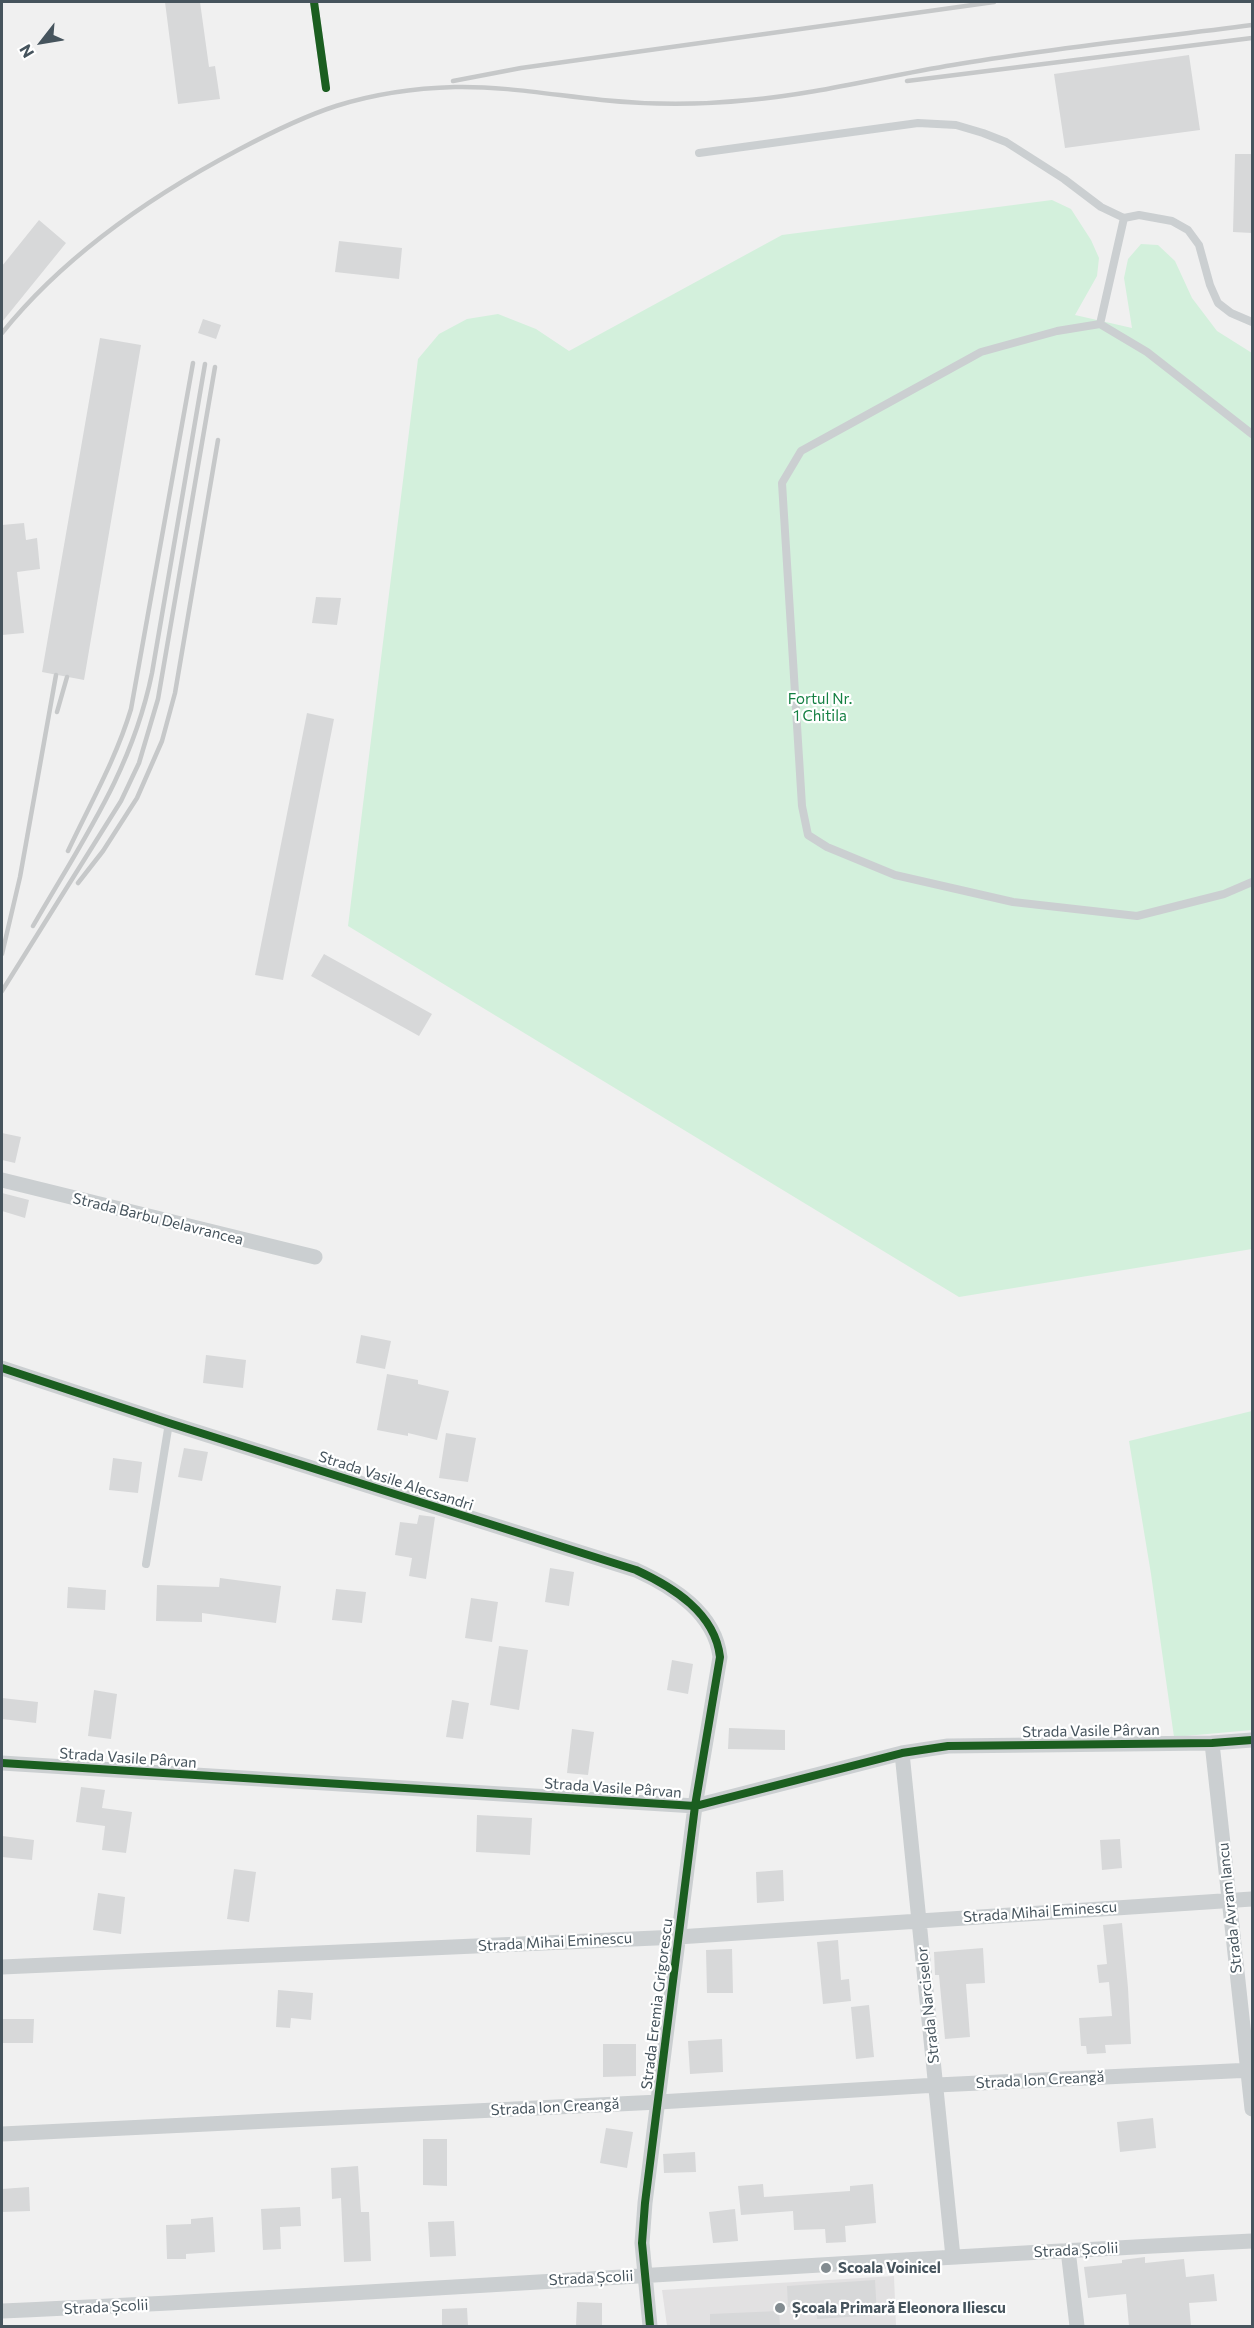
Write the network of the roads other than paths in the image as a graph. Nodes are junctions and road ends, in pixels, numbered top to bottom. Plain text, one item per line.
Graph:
1 (314, 2) edge
2 (326, 88) dead end
3 (699, 153) dead end
4 (1124, 218) junction
5 (1252, 322) edge
6 (1100, 324) junction
7 (1252, 434) edge
8 (1252, 882) edge
9 (2, 1180) edge
10 (315, 1257) dead end
11 (2, 1368) edge
12 (169, 1424) junction
13 (146, 1564) dead end
14 (715, 1685) joint
15 (1252, 1740) edge
16 (1212, 1743) junction
17 (902, 1753) junction
18 (2, 1763) edge
19 (695, 1806) junction
20 (1252, 1899) edge
21 (1230, 1900) junction
22 (919, 1920) junction
23 (678, 1937) junction
24 (2, 1967) edge
25 (1250, 2070) edge
26 (937, 2085) junction
27 (659, 2102) junction
28 (1252, 2109) edge
29 (2, 2134) edge
30 (1252, 2241) edge
31 (1068, 2250) junction
32 (953, 2257) junction
33 (644, 2275) junction
34 (2, 2312) edge
35 (650, 2326) edge
36 (1077, 2326) edge

1 - 2 lane
3 - 4 lane
4 - 5 lane
4 - 6 lane
6 - 7 lane
6 - 8 lane
9 - 10 street, Strada Barbu Delavrancea
11 - 12 street, Strada Vasile Alecsandri
12 - 13 lane
12 - 14 street, Strada Vasile Alecsandri
14 - 19 street, Strada Eremia Grigorescu
15 - 16 street, Strada Vasile Pârvan
16 - 17 street, Strada Vasile Pârvan
16 - 21 street, Strada Avram Iancu
17 - 19 street, Strada Vasile Pârvan
17 - 22 street, Strada Narciselor
18 - 19 street, Strada Vasile Pârvan
19 - 23 street, Strada Eremia Grigorescu
20 - 21 street, Strada Mihai Eminescu
21 - 22 street, Strada Mihai Eminescu
21 - 25 street, Strada Avram Iancu
22 - 23 street, Strada Mihai Eminescu
22 - 26 street, Strada Narciselor
23 - 24 street, Strada Mihai Eminescu
23 - 27 street, Strada Eremia Grigorescu
25 - 26 street, Strada Ion Creangă
25 - 28 street, Strada Avram Iancu
26 - 27 street, Strada Ion Creangă
26 - 32 street, Strada Narciselor
27 - 29 street, Strada Ion Creangă
27 - 33 street, Strada Eremia Grigorescu
30 - 31 street, Strada Școlii
31 - 32 street, Strada Școlii
31 - 36 street
32 - 33 street, Strada Școlii
33 - 34 street, Strada Școlii
33 - 35 street, Strada Eremia Grigorescu

